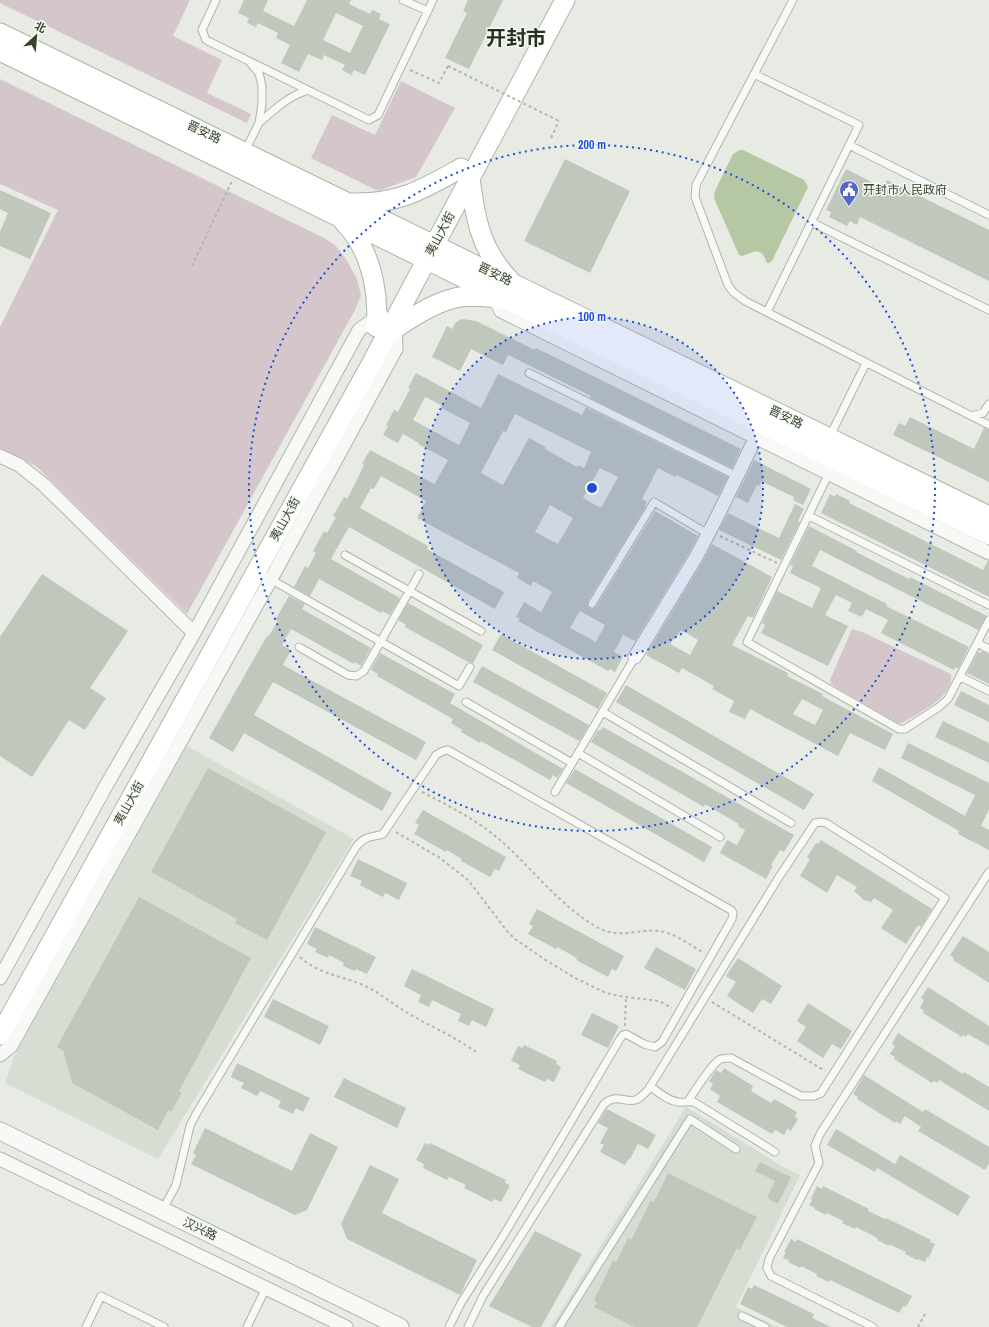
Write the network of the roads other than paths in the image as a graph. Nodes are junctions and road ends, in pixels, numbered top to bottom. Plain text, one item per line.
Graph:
1 (216, 0) edge
2 (403, 0) edge
3 (434, 0) edge
4 (552, 0) edge
5 (565, 0) edge
6 (793, 0) edge
7 (428, 11) junction
8 (0, 33) edge
9 (0, 51) edge
10 (249, 61) junction
11 (754, 74) junction
12 (308, 90) junction
13 (259, 123) junction
14 (849, 145) junction
15 (242, 159) junction
16 (466, 173) junction
17 (344, 209) junction
18 (989, 215) edge
19 (811, 222) junction
20 (425, 249) junction
21 (502, 293) junction
22 (989, 310) edge
23 (767, 312) junction
24 (386, 323) junction
25 (866, 363) junction
26 (529, 373) dead end
27 (989, 404) edge
28 (971, 416) junction
29 (989, 425) edge
30 (760, 431) junction
31 (829, 438) junction
32 (0, 456) edge
33 (832, 467) junction
34 (737, 476) junction
35 (809, 516) junction
36 (989, 516) edge
37 (714, 535) junction
38 (989, 535) edge
39 (989, 553) edge
40 (345, 555) dead end
41 (419, 574) dead end
42 (264, 575) junction
43 (410, 591) junction
44 (592, 604) dead end
45 (989, 605) edge
46 (989, 620) edge
47 (481, 631) dead end
48 (194, 633) junction
49 (381, 642) junction
50 (977, 643) junction
51 (299, 647) dead end
52 (989, 649) edge
53 (635, 657) joint
54 (470, 667) dead end
55 (961, 677) junction
56 (989, 691) edge
57 (466, 702) dead end
58 (603, 712) junction
59 (578, 753) junction
60 (572, 763) junction
61 (555, 792) dead end
62 (791, 823) dead end
63 (720, 837) dead end
64 (989, 872) edge
65 (0, 978) edge
66 (0, 1009) edge
67 (0, 1035) edge
68 (0, 1055) edge
69 (650, 1086) junction
70 (688, 1101) junction
71 (0, 1131) edge
72 (0, 1141) edge
73 (736, 1148) dead end
74 (775, 1152) dead end
75 (0, 1160) edge
76 (162, 1211) junction
77 (266, 1288) junction
78 (742, 1316) dead end
79 (86, 1327) edge
80 (164, 1327) edge
81 (247, 1327) edge
82 (346, 1327) edge
83 (380, 1327) edge
84 (400, 1327) edge
85 (449, 1327) edge
86 (468, 1327) edge
87 (559, 1327) edge
88 (765, 1327) edge
89 (873, 1327) edge

1 - 10 lane
2 - 7 lane
3 - 7 lane
4 - 16 main road, 夷山大街
5 - 16 main road, 夷山大街
6 - 11 lane
7 - 12 lane
8 - 15 main road, 晋安路
9 - 15 main road, 晋安路
10 - 12 lane
10 - 13 lane
11 - 14 lane
11 - 23 lane
12 - 13 lane
13 - 15 lane
14 - 18 lane
14 - 19 lane
15 - 17 main road, 晋安路
16 - 17 main road
16 - 20 main road, 夷山大街
16 - 21 main road
17 - 20 main road, 晋安路
17 - 24 main road
19 - 22 lane
19 - 23 lane
20 - 21 main road, 晋安路
20 - 24 main road, 夷山大街
21 - 24 main road
21 - 30 main road, 晋安路
21 - 31 main road, 晋安路
23 - 25 lane
24 - 42 main road, 夷山大街
24 - 48 street
24 - 66 main road, 夷山大街
25 - 28 lane
25 - 31 lane
26 - 34 lane
27 - 28 lane
28 - 29 lane
30 - 33 main road, 晋安路
30 - 34 street
31 - 36 main road, 晋安路
32 - 48 street
33 - 35 lane
33 - 38 main road, 晋安路
33 - 39 street
34 - 37 street
35 - 45 lane
35 - 55 lane
37 - 44 lane
37 - 53 street
40 - 43 lane
41 - 43 lane
42 - 49 lane
42 - 67 main road, 夷山大街
42 - 68 street
43 - 47 lane
43 - 49 lane
46 - 50 lane
48 - 65 street
49 - 51 lane
49 - 54 lane
50 - 52 lane
50 - 55 lane
53 - 58 lane
55 - 56 lane
57 - 60 lane
58 - 59 lane
58 - 62 lane
59 - 60 lane
59 - 63 lane
60 - 61 lane
64 - 89 lane
69 - 70 lane
69 - 70 lane
69 - 86 lane
70 - 74 lane
71 - 76 street, 汉兴路
72 - 83 street, 汉兴路
73 - 87 lane
75 - 77 street
76 - 84 street, 汉兴路
76 - 85 lane
77 - 81 lane
77 - 82 street
78 - 88 lane
79 - 80 lane

